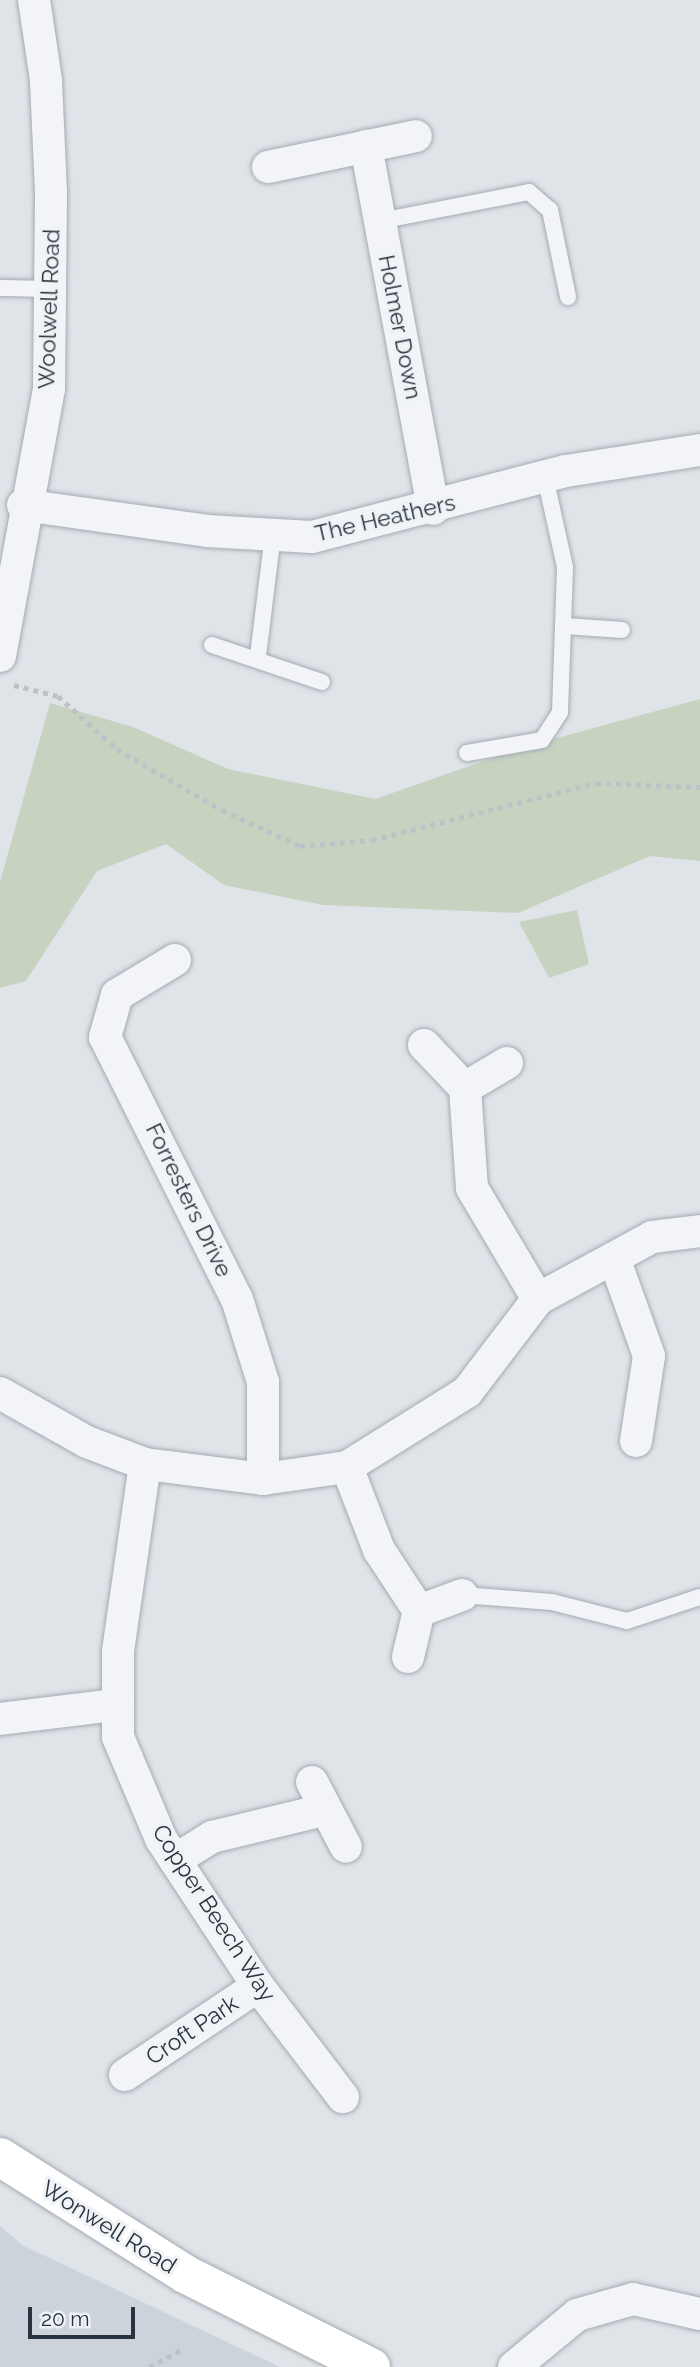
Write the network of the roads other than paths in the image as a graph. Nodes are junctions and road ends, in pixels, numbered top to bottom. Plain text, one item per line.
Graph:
1 (34, 0) edge
2 (416, 136) dead end
3 (366, 146) junction
4 (268, 167) dead end
5 (380, 220) junction
6 (0, 288) edge
7 (53, 289) junction
8 (568, 297) dead end
9 (700, 450) edge
10 (545, 477) junction
11 (23, 505) junction
12 (433, 509) junction
13 (273, 534) junction
14 (566, 626) junction
15 (622, 630) dead end
16 (212, 645) dead end
17 (0, 656) edge
18 (258, 656) junction
19 (322, 682) dead end
20 (467, 753) dead end
21 (175, 960) dead end
22 (424, 1045) dead end
23 (507, 1063) dead end
24 (465, 1087) junction
25 (700, 1231) edge
26 (614, 1258) junction
27 (538, 1299) junction
28 (0, 1393) edge
29 (636, 1441) dead end
30 (145, 1464) junction
31 (347, 1467) junction
32 (263, 1479) junction
33 (462, 1595) joint
34 (700, 1597) edge
35 (419, 1611) junction
36 (408, 1657) dead end
37 (114, 1705) junction
38 (0, 1719) edge
39 (346, 1847) dead end
40 (175, 1860) junction
41 (258, 1986) junction
42 (125, 2075) dead end
43 (343, 2097) dead end
44 (0, 2157) edge
45 (700, 2314) edge
46 (371, 2367) edge
47 (514, 2367) edge

1 - 7 street, Woolwell Road
2 - 3 street
3 - 4 street
3 - 5 street, Holmer Down
5 - 8 lane
5 - 12 street, Holmer Down
6 - 7 lane
7 - 11 street, Woolwell Road
9 - 10 street, The Heathers
10 - 12 street, The Heathers
10 - 14 lane
11 - 13 street, The Heathers
11 - 17 street, Woolwell Road
12 - 13 street, The Heathers
13 - 18 lane
14 - 15 lane
14 - 20 lane
16 - 18 lane
18 - 19 lane
21 - 32 street, Forresters Drive
22 - 24 street
23 - 24 street
24 - 27 street
25 - 26 street
26 - 27 street
26 - 29 street
27 - 31 street
28 - 30 street
30 - 32 street
30 - 37 street, Copper Beech Way
31 - 32 street
31 - 35 street
33 - 34 lane
33 - 35 street
35 - 36 street
37 - 38 street
37 - 40 street, Copper Beech Way
39 - 40 street
40 - 41 street, Copper Beech Way
41 - 42 street, Croft Park
41 - 43 street, Copper Beech Way
44 - 46 street, Wonwell Road
45 - 47 street

